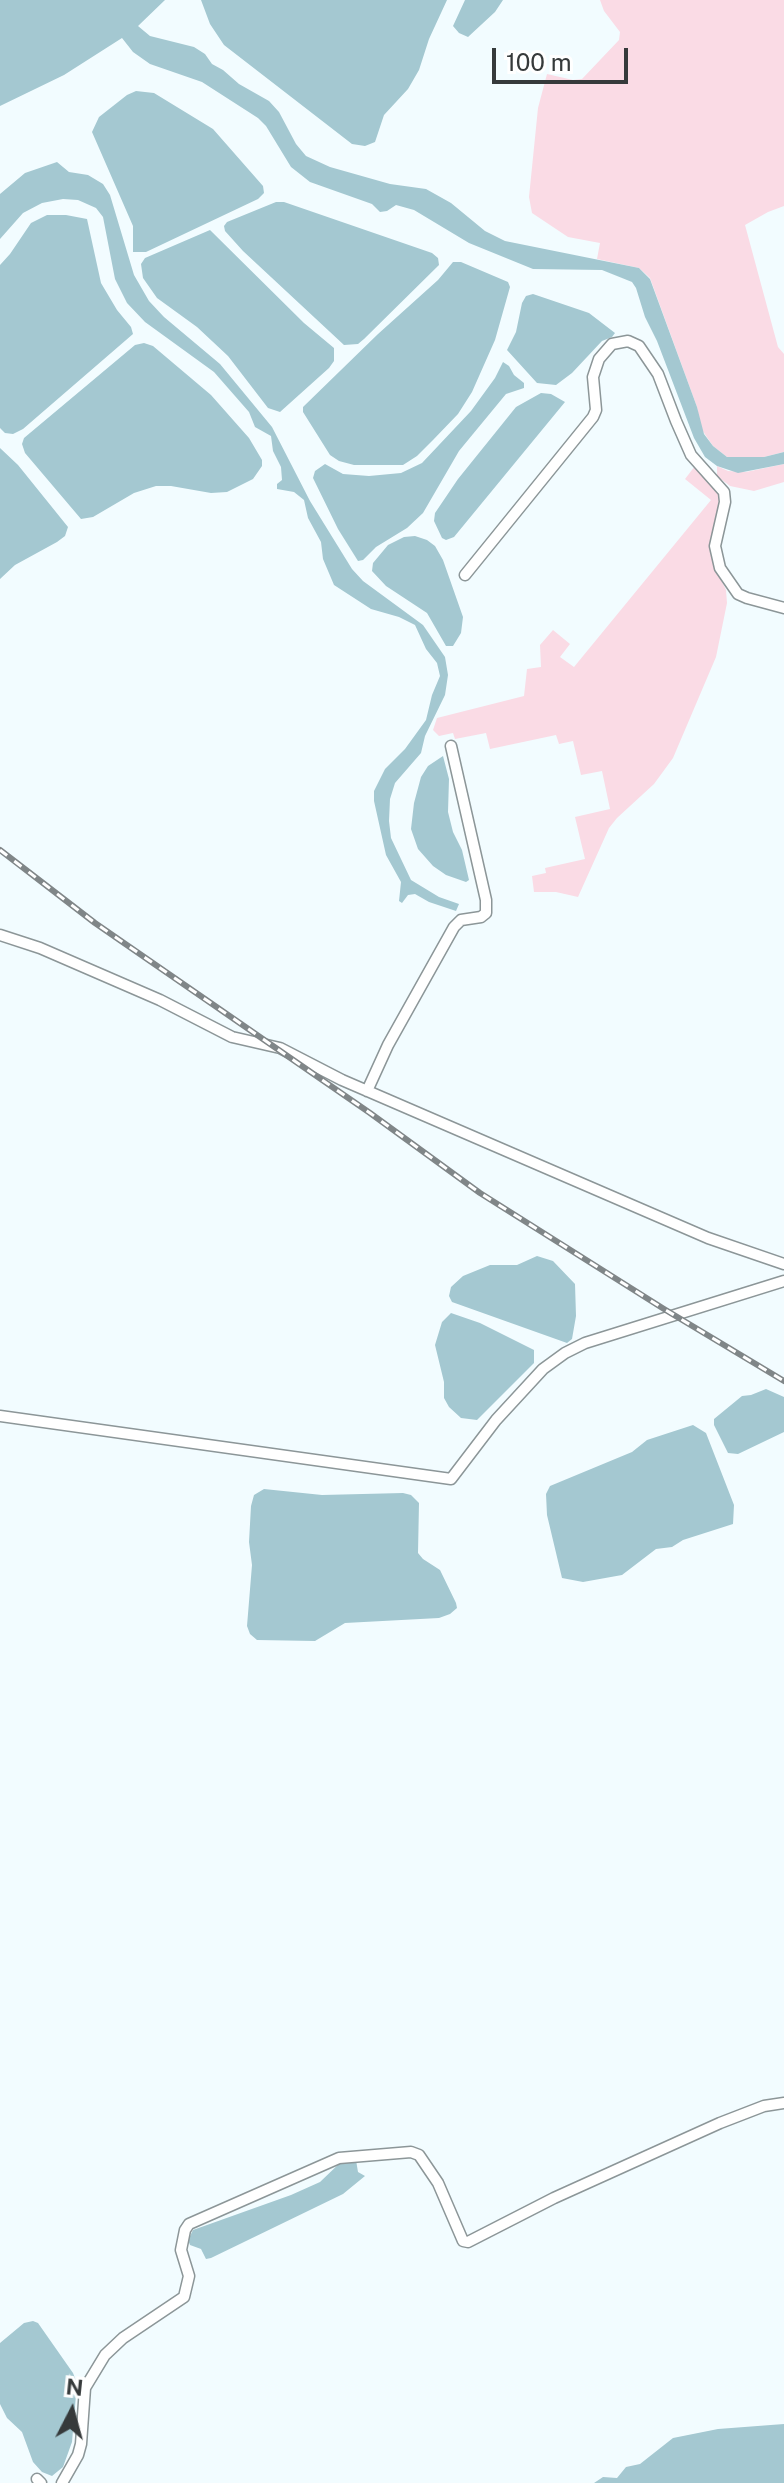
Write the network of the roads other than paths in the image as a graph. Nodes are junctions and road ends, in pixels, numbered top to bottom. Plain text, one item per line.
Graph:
1 (465, 575) dead end
2 (784, 608) edge
3 (451, 746) dead end
4 (0, 935) edge
5 (367, 1091) junction
6 (784, 1264) edge
7 (784, 1281) edge
8 (0, 1416) edge
9 (784, 2103) edge
10 (62, 2483) edge

1 - 2 street
3 - 5 street
4 - 5 street
5 - 6 street
7 - 8 street
9 - 10 street

